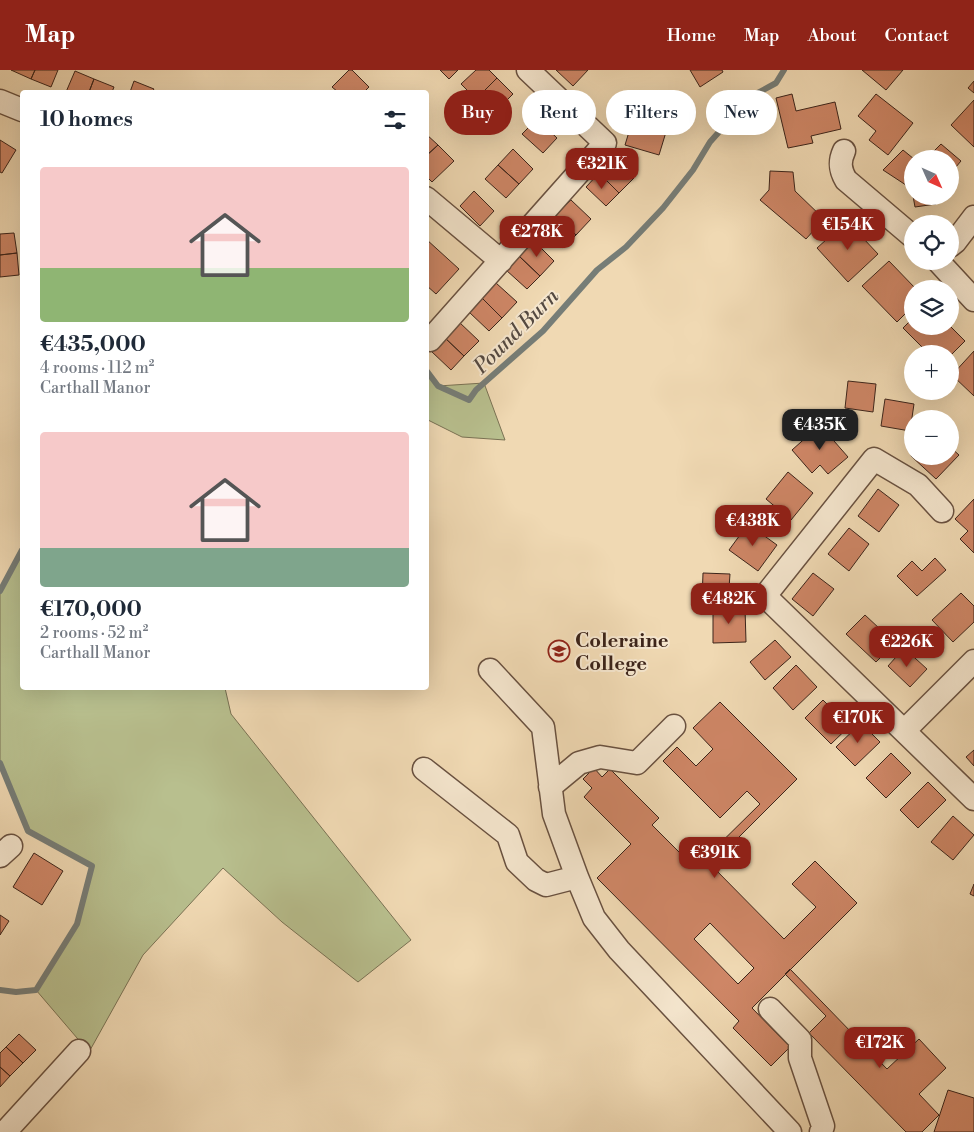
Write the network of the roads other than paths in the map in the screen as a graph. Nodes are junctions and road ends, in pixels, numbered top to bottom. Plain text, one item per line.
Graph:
1 (528, 70) edge
2 (0, 102) edge
3 (20, 109) edge
4 (844, 151) dead end
5 (429, 201) edge
6 (974, 217) edge
7 (904, 229) edge
8 (959, 237) edge
9 (501, 261) junction
10 (947, 270) edge
11 (974, 300) edge
12 (430, 340) dead end
13 (942, 511) dead end
14 (974, 661) edge
15 (490, 670) dead end
16 (674, 726) dead end
17 (904, 731) junction
18 (424, 769) dead end
19 (550, 787) junction
20 (974, 799) edge
21 (577, 877) junction
22 (770, 1009) dead end
23 (80, 1051) dead end
24 (5, 1132) edge
25 (790, 1132) edge
26 (821, 1132) edge

1 - 9 street
2 - 3 street
4 - 7 street
5 - 9 street
6 - 8 street
9 - 12 street
10 - 11 street
13 - 17 street
14 - 17 street
15 - 19 street
16 - 19 street
17 - 20 street
18 - 21 street
19 - 21 street
21 - 25 street
22 - 26 street
23 - 24 street

